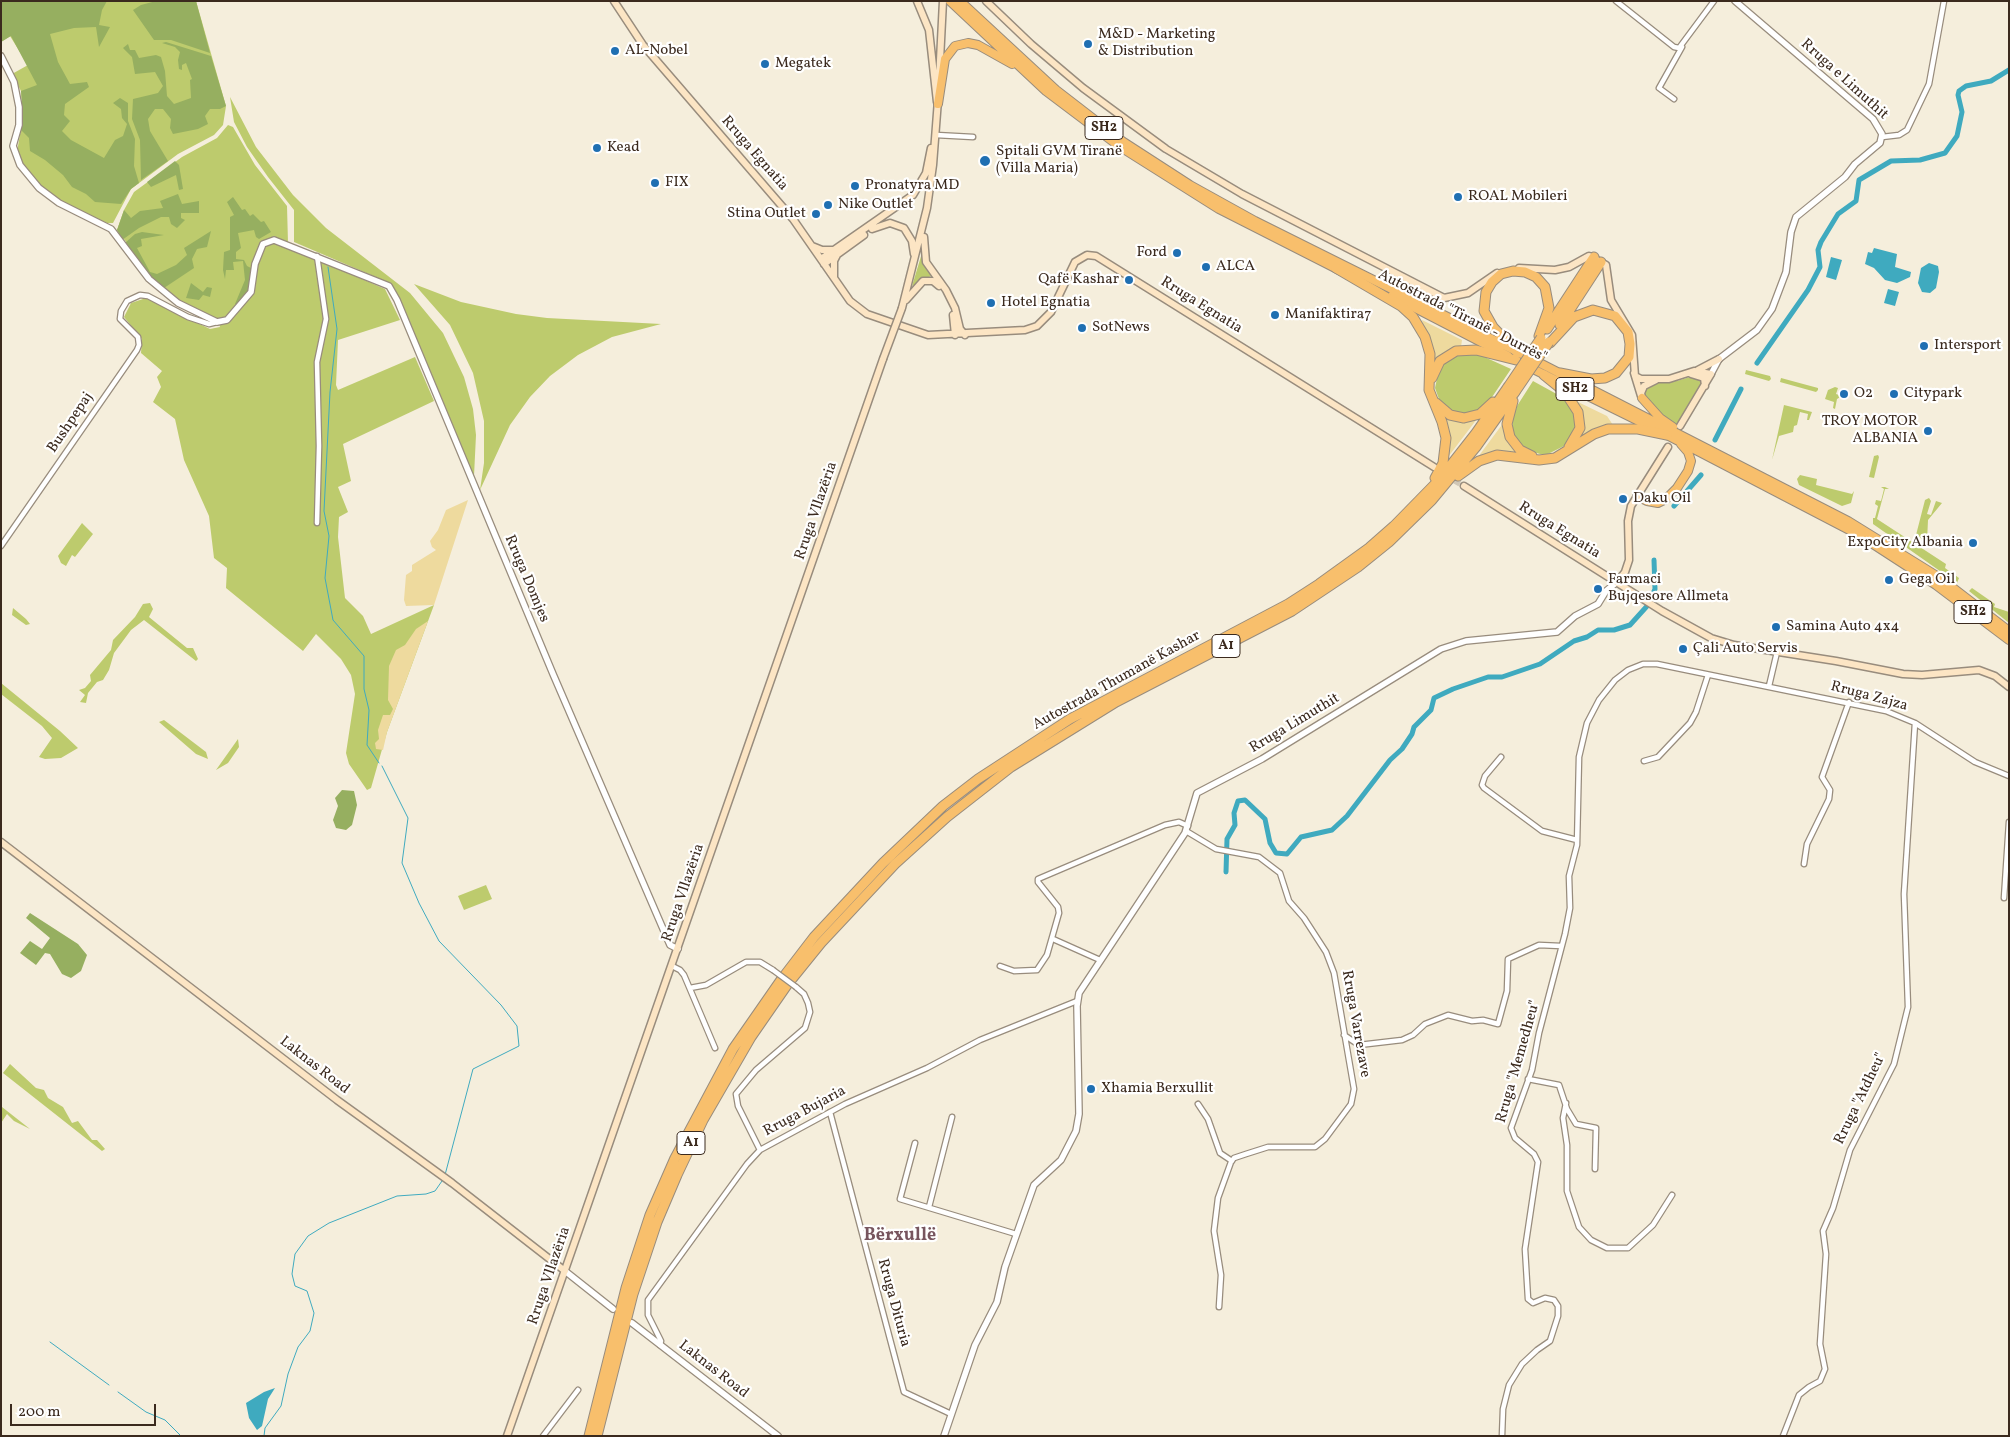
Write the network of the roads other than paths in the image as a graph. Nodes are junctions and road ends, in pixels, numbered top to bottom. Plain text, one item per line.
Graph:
1 (614, 1) edge
2 (917, 1) edge
3 (943, 1) edge
4 (950, 1) edge
5 (960, 1) edge
6 (986, 1) edge
7 (1616, 1) edge
8 (1714, 1) edge
9 (1735, 1) edge
10 (1944, 1) edge
11 (1682, 47) junction
12 (1, 56) edge
13 (1018, 66) junction
14 (1674, 99) dead end
15 (938, 104) junction
16 (936, 135) junction
17 (973, 137) dead end
18 (1882, 137) junction
19 (923, 226) junction
20 (812, 246) junction
21 (836, 252) junction
22 (316, 256) junction
23 (1598, 260) junction
24 (823, 262) junction
25 (914, 265) junction
26 (1336, 268) junction
27 (834, 277) junction
28 (903, 305) junction
29 (955, 320) junction
30 (216, 322) junction
31 (965, 334) junction
32 (955, 335) junction
33 (936, 336) junction
34 (1545, 340) junction
35 (1720, 359) junction
36 (1524, 363) junction
37 (1633, 371) junction
38 (1694, 371) junction
39 (1560, 374) junction
40 (1711, 374) junction
41 (1544, 375) junction
42 (1685, 376) junction
43 (1662, 379) junction
44 (1705, 386) junction
45 (1512, 390) junction
46 (1642, 398) junction
47 (1680, 426) dead end
48 (1667, 435) junction
49 (1676, 440) junction
50 (1668, 447) dead end
51 (1706, 449) junction
52 (1434, 467) dead end
53 (1464, 486) tunnel mouth
54 (1637, 496) junction
55 (317, 523) dead end
56 (1385, 540) junction
57 (1, 546) edge
58 (1372, 550) junction
59 (1617, 582) junction
60 (2009, 631) edge
61 (2009, 640) edge
62 (1777, 652) junction
63 (1708, 676) junction
64 (1769, 686) junction
65 (2009, 687) edge
66 (1848, 702) junction
67 (1915, 723) junction
68 (1501, 758) dead end
69 (1644, 761) dead end
70 (2009, 776) edge
71 (2009, 822) edge
72 (1187, 828) junction
73 (1578, 840) junction
74 (1, 842) edge
75 (1804, 864) dead end
76 (2004, 898) dead end
77 (1053, 939) junction
78 (1561, 946) junction
79 (678, 949) junction
80 (1100, 960) junction
81 (672, 966) junction
82 (1000, 966) dead end
83 (690, 988) junction
84 (1077, 1001) junction
85 (1344, 1035) junction
86 (715, 1048) dead end
87 (1528, 1079) junction
88 (1566, 1103) junction
89 (1198, 1104) dead end
90 (830, 1112) junction
91 (952, 1117) dead end
92 (916, 1143) dead end
93 (760, 1150) junction
94 (1232, 1160) junction
95 (1595, 1169) dead end
96 (1672, 1195) dead end
97 (929, 1207) junction
98 (1016, 1234) junction
99 (565, 1271) junction
100 (1219, 1307) dead end
101 (612, 1308) dead end
102 (632, 1323) dead end
103 (660, 1344) junction
104 (578, 1390) dead end
105 (951, 1414) junction
106 (507, 1436) edge
107 (543, 1436) edge
108 (588, 1436) edge
109 (597, 1436) edge
110 (778, 1436) edge
111 (944, 1436) edge
112 (1502, 1436) edge
113 (1783, 1436) edge

1 - 20 main road, Rruga Egnatia
2 - 15 main road
3 - 15 main road
4 - 13 highway, Autostrada "Tiranë - Durrës" / SH2
5 - 36 highway, Autostrada "Tiranë - Durrës" / SH2
6 - 23 main road
7 - 11 street
8 - 11 street
9 - 18 street, Rruga e Limuthit
10 - 18 street
11 - 14 street
12 - 30 street
13 - 15 highway
13 - 26 highway, Autostrada "Tiranë - Durrës" / SH2
15 - 16 main road
16 - 17 street
16 - 19 main road
16 - 21 main road
18 - 35 street, Rruga e Limuthit
19 - 25 main road, Rruga Vllazëria
19 - 29 main road
20 - 21 main road
20 - 24 main road, Rruga Egnatia
21 - 24 main road
21 - 25 main road
21 - 27 main road
22 - 30 street, Rruga Domjes
22 - 55 street
22 - 79 street, Rruga Domjes
23 - 34 highway
23 - 37 main road
24 - 27 main road, Rruga Egnatia
25 - 28 main road, Rruga Vllazëria
26 - 36 highway, Autostrada "Tiranë - Durrës" / SH2
26 - 56 highway
27 - 33 main road, Rruga Egnatia
28 - 29 main road
28 - 79 main road, Rruga Vllazëria, bridge
29 - 31 main road
29 - 32 main road
29 - 33 main road
30 - 57 street, Bushpepaj
31 - 32 main road, Rruga Egnatia
31 - 52 main road, Rruga Egnatia
32 - 33 main road, Rruga Egnatia
34 - 36 highway, bridge
34 - 36 highway
34 - 39 highway
35 - 38 main road
35 - 40 street, Rruga e Limuthit
36 - 39 highway, Autostrada "Tiranë - Durrës" / SH2
36 - 41 highway, Autostrada "Tiranë - Durrës" / SH2
36 - 45 highway, Autostrada Thumanë Kashar / A1, bridge
36 - 45 highway
37 - 43 main road
37 - 46 main road
38 - 40 main road
38 - 42 main road
39 - 51 highway, Autostrada "Tiranë - Durrës" / SH2
40 - 44 main road
41 - 45 highway
41 - 48 highway, Autostrada "Tiranë - Durrës" / SH2
42 - 43 main road
42 - 44 main road
43 - 46 main road
44 - 47 main road
45 - 56 highway, Autostrada Thumanë Kashar / A1
46 - 51 highway
48 - 49 highway, Autostrada "Tiranë - Durrës" / SH2
48 - 56 highway
49 - 54 highway
49 - 61 highway, Autostrada "Tiranë - Durrës" / SH2
50 - 54 main road
51 - 60 highway, Autostrada "Tiranë - Durrës" / SH2
53 - 59 main road, Rruga Egnatia
54 - 59 main road
56 - 58 highway, Autostrada Thumanë Kashar / A1
56 - 58 highway
58 - 108 highway, Autostrada Thumanë Kashar / A1
58 - 109 highway, Autostrada Thumanë Kashar / A1
59 - 62 main road, Rruga Egnatia
59 - 72 street, Rruga Limuthit
62 - 64 street
62 - 65 main road, Rruga Egnatia
63 - 64 street, Rruga Zajza
63 - 69 street
63 - 73 street, Rruga "Memedheu"
64 - 66 street, Rruga Zajza
66 - 67 street, Rruga Zajza
66 - 75 street
67 - 70 street, Rruga Zajza
67 - 113 street, Rruga "Atdheu"
68 - 73 street
71 - 76 street
72 - 77 street
72 - 80 street, Rruga Limuthit
72 - 85 street, Rruga Varrezave
73 - 78 street, Rruga "Memedheu"
74 - 99 main road, Laknas Road
77 - 80 street
77 - 82 street
78 - 85 street
78 - 87 street, Rruga "Memedheu"
79 - 81 main road, Rruga Vllazëria
80 - 84 street, Rruga Limuthit
81 - 83 street
81 - 99 main road, Rruga Vllazëria
83 - 86 street
83 - 93 street, bridge
84 - 90 street, Rruga Bujaria
84 - 98 street
85 - 94 street, Rruga Varrezave
87 - 88 street
87 - 112 street, Rruga "Memedheu"
88 - 95 street
88 - 96 street
89 - 94 street
90 - 93 street, Rruga Bujaria
90 - 105 street, Rruga Dituria
91 - 97 street
92 - 97 street
93 - 103 street, Rruga Bujaria
94 - 100 street
97 - 98 street
98 - 105 street
99 - 101 street, Laknas Road
99 - 106 main road, Rruga Vllazëria
102 - 103 street, Laknas Road
103 - 110 street, Laknas Road
104 - 107 street
105 - 111 street

